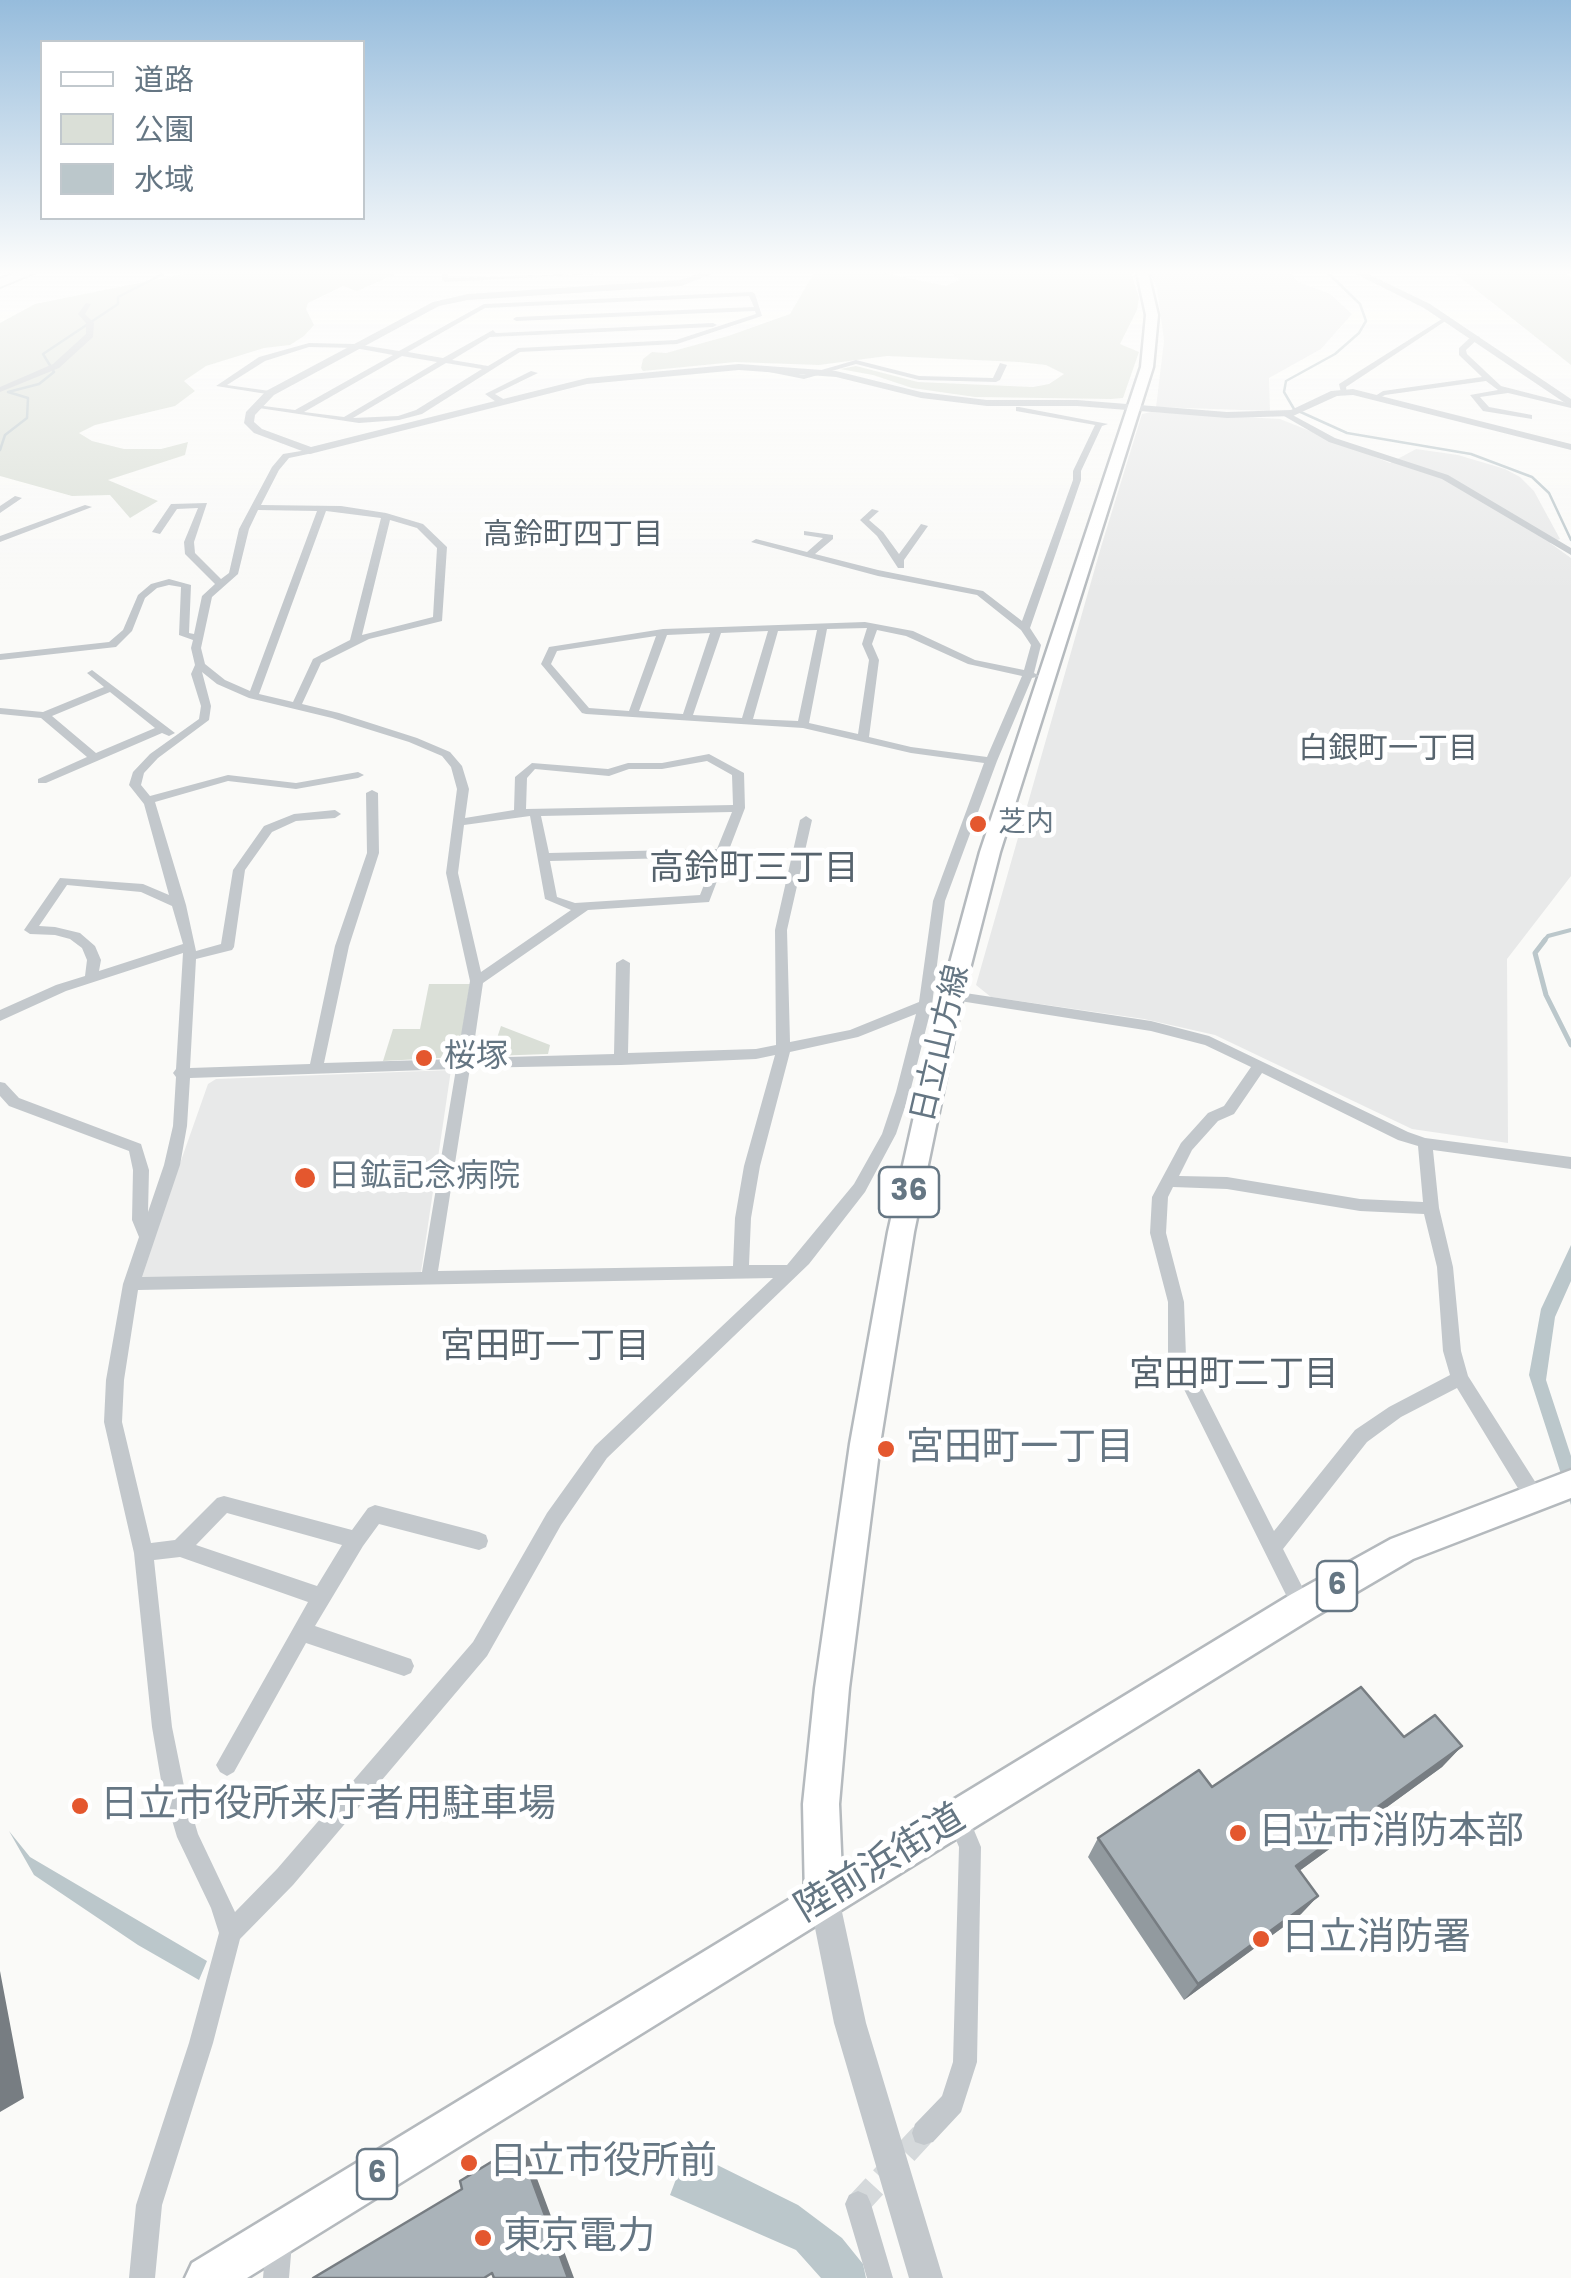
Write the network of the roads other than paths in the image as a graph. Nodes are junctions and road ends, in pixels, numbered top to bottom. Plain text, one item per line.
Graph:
1 (25, 379) edge
2 (230, 379) edge
3 (295, 379) edge
4 (354, 379) edge
5 (414, 379) edge
6 (470, 379) edge
7 (520, 379) edge
8 (605, 379) edge
9 (863, 379) edge
10 (969, 379) edge
11 (996, 379) edge
12 (1142, 379) edge
13 (1352, 379) edge
14 (1536, 379) edge
15 (1486, 380) joint
16 (0, 390) edge
17 (1344, 392) junction
18 (1505, 392) junction
19 (270, 393) junction
20 (1376, 398) junction
21 (502, 402) junction
22 (1064, 402) junction
23 (1571, 404) edge
24 (256, 407) junction
25 (1134, 408) junction
26 (1020, 409) dead end
27 (296, 413) junction
28 (1295, 413) junction
29 (1528, 417) dead end
30 (1058, 418) junction
31 (346, 419) junction
32 (1571, 447) edge
33 (310, 451) junction
34 (18, 498) dead end
35 (88, 507) dead end
36 (254, 507) junction
37 (322, 508) junction
38 (0, 510) edge
39 (874, 511) dead end
40 (386, 516) junction
41 (834, 524) dead end
42 (924, 526) dead end
43 (157, 532) dead end
44 (808, 532) dead end
45 (823, 536) junction
46 (0, 539) edge
47 (756, 542) dead end
48 (1571, 552) edge
49 (809, 555) junction
50 (899, 560) junction
51 (909, 577) junction
52 (221, 584) junction
53 (822, 625) junction
54 (873, 626) junction
55 (774, 628) junction
56 (1025, 628) junction
57 (717, 629) junction
58 (663, 632) junction
59 (196, 638) junction
60 (354, 642) junction
61 (0, 657) edge
62 (200, 664) junction
63 (92, 673) dead end
64 (1036, 676) junction
65 (110, 688) junction
66 (253, 696) junction
67 (296, 706) junction
68 (0, 711) edge
69 (633, 714) junction
70 (44, 715) junction
71 (687, 717) junction
72 (747, 721) junction
73 (803, 724) junction
74 (164, 728) junction
75 (176, 738) junction
76 (863, 738) junction
77 (96, 758) junction
78 (990, 762) junction
79 (358, 775) dead end
80 (42, 780) dead end
81 (372, 792) dead end
82 (149, 800) junction
83 (740, 808) junction
84 (520, 813) junction
85 (535, 813) junction
86 (335, 814) dead end
87 (806, 820) dead end
88 (460, 822) junction
89 (722, 854) junction
90 (544, 858) junction
91 (952, 868) junction
92 (985, 874) junction
93 (180, 904) junction
94 (584, 907) junction
95 (189, 952) junction
96 (623, 963) dead end
97 (91, 979) junction
98 (478, 981) junction
99 (938, 1001) junction
100 (0, 1016) edge
101 (783, 1050) junction
102 (621, 1060) junction
103 (463, 1063) junction
104 (1260, 1066) junction
105 (316, 1068) junction
106 (180, 1073) junction
107 (0, 1088) edge
108 (1425, 1143) junction
109 (1571, 1163) edge
110 (1168, 1181) junction
111 (1430, 1208) junction
112 (147, 1236) junction
113 (790, 1271) junction
114 (741, 1272) junction
115 (429, 1278) junction
116 (131, 1284) junction
117 (1460, 1378) junction
118 (1550, 1491) edge
119 (356, 1540) junction
120 (479, 1541) dead end
121 (180, 1548) junction
122 (1272, 1549) junction
123 (144, 1554) junction
124 (321, 1597) junction
125 (1302, 1606) junction
126 (303, 1632) junction
127 (404, 1666) dead end
128 (227, 1765) dead end
129 (958, 1818) junction
130 (824, 1898) junction
131 (230, 1933) junction
132 (924, 2134) tunnel mouth
133 (858, 2204) dead end
134 (280, 2234) junction
135 (142, 2278) edge
136 (207, 2278) edge
137 (276, 2278) edge
138 (880, 2278) edge
139 (926, 2278) edge

1 - 16 street
2 - 19 street
3 - 19 street
4 - 27 street
5 - 31 street
6 - 31 street
7 - 21 street
8 - 21 street
9 - 22 street
10 - 11 street
12 - 25 main road, 日立山方線 / 36
13 - 17 street
14 - 23 street
15 - 18 street
15 - 20 street
17 - 20 street
17 - 28 street
18 - 23 street
18 - 29 street
19 - 24 street
20 - 32 street
21 - 33 street
22 - 25 street
22 - 30 street
24 - 27 street
24 - 33 street
25 - 28 street
25 - 64 main road, 日立山方線 / 36
26 - 30 street
27 - 31 street
28 - 48 street
30 - 56 street
33 - 36 street
34 - 38 street
35 - 46 street
36 - 37 street
36 - 52 street
37 - 40 street
37 - 66 street
39 - 50 street
40 - 60 street
40 - 60 street
41 - 45 street
42 - 50 street
43 - 52 street
44 - 45 street
45 - 49 street
47 - 49 street
49 - 51 street
50 - 51 street
51 - 56 street
52 - 59 street
53 - 54 street
53 - 55 street
53 - 73 street
54 - 64 street
54 - 76 street
55 - 57 street
55 - 72 street
56 - 64 street
57 - 58 street
57 - 71 street
58 - 69 street
58 - 69 street
59 - 61 street
59 - 62 street
60 - 67 street
62 - 66 street
62 - 75 street
63 - 65 street
64 - 78 street
64 - 92 main road, 日立山方線 / 36
65 - 70 street
65 - 74 street
66 - 67 street
67 - 88 street
68 - 70 street
69 - 71 street
70 - 77 street
71 - 72 street
72 - 73 street
73 - 76 street
74 - 75 street
74 - 77 street
75 - 82 street
76 - 78 street
77 - 80 street
78 - 91 street
79 - 82 street
81 - 105 street
82 - 93 street
83 - 84 street
83 - 85 street
83 - 89 street
84 - 85 street
84 - 88 street
85 - 90 street
86 - 95 street
87 - 101 street
88 - 98 street
89 - 90 street
89 - 94 street
90 - 94 street
91 - 92 street
91 - 99 street
92 - 99 main road, 日立山方線 / 36
93 - 95 street
93 - 97 street
94 - 98 street
95 - 97 street
95 - 106 street
96 - 102 street
97 - 100 street
98 - 103 street
99 - 101 street
99 - 104 street
99 - 113 street
99 - 130 main road, 日立山方線 / 36
101 - 102 street
101 - 114 street
102 - 103 street
103 - 105 street
103 - 115 street
104 - 108 street
104 - 110 street
105 - 106 street
106 - 112 street
107 - 112 street
108 - 109 street
108 - 111 street
110 - 111 street
110 - 122 street
111 - 117 street
112 - 116 street
113 - 114 street
113 - 131 street
114 - 115 street
115 - 116 street
116 - 123 street
117 - 118 street
117 - 122 street
118 - 125 main road, 陸前浜街道 / 6
119 - 120 street
119 - 121 street
119 - 124 street
121 - 123 street
121 - 124 street
122 - 125 street
123 - 131 street
124 - 126 street
125 - 129 main road, 陸前浜街道 / 6
126 - 127 street
126 - 128 street
129 - 130 main road, 陸前浜街道 / 6
129 - 132 street
130 - 134 main road, 陸前浜街道 / 6
130 - 139 street
131 - 135 street
133 - 138 street
134 - 136 main road, 陸前浜街道 / 6
134 - 137 street

